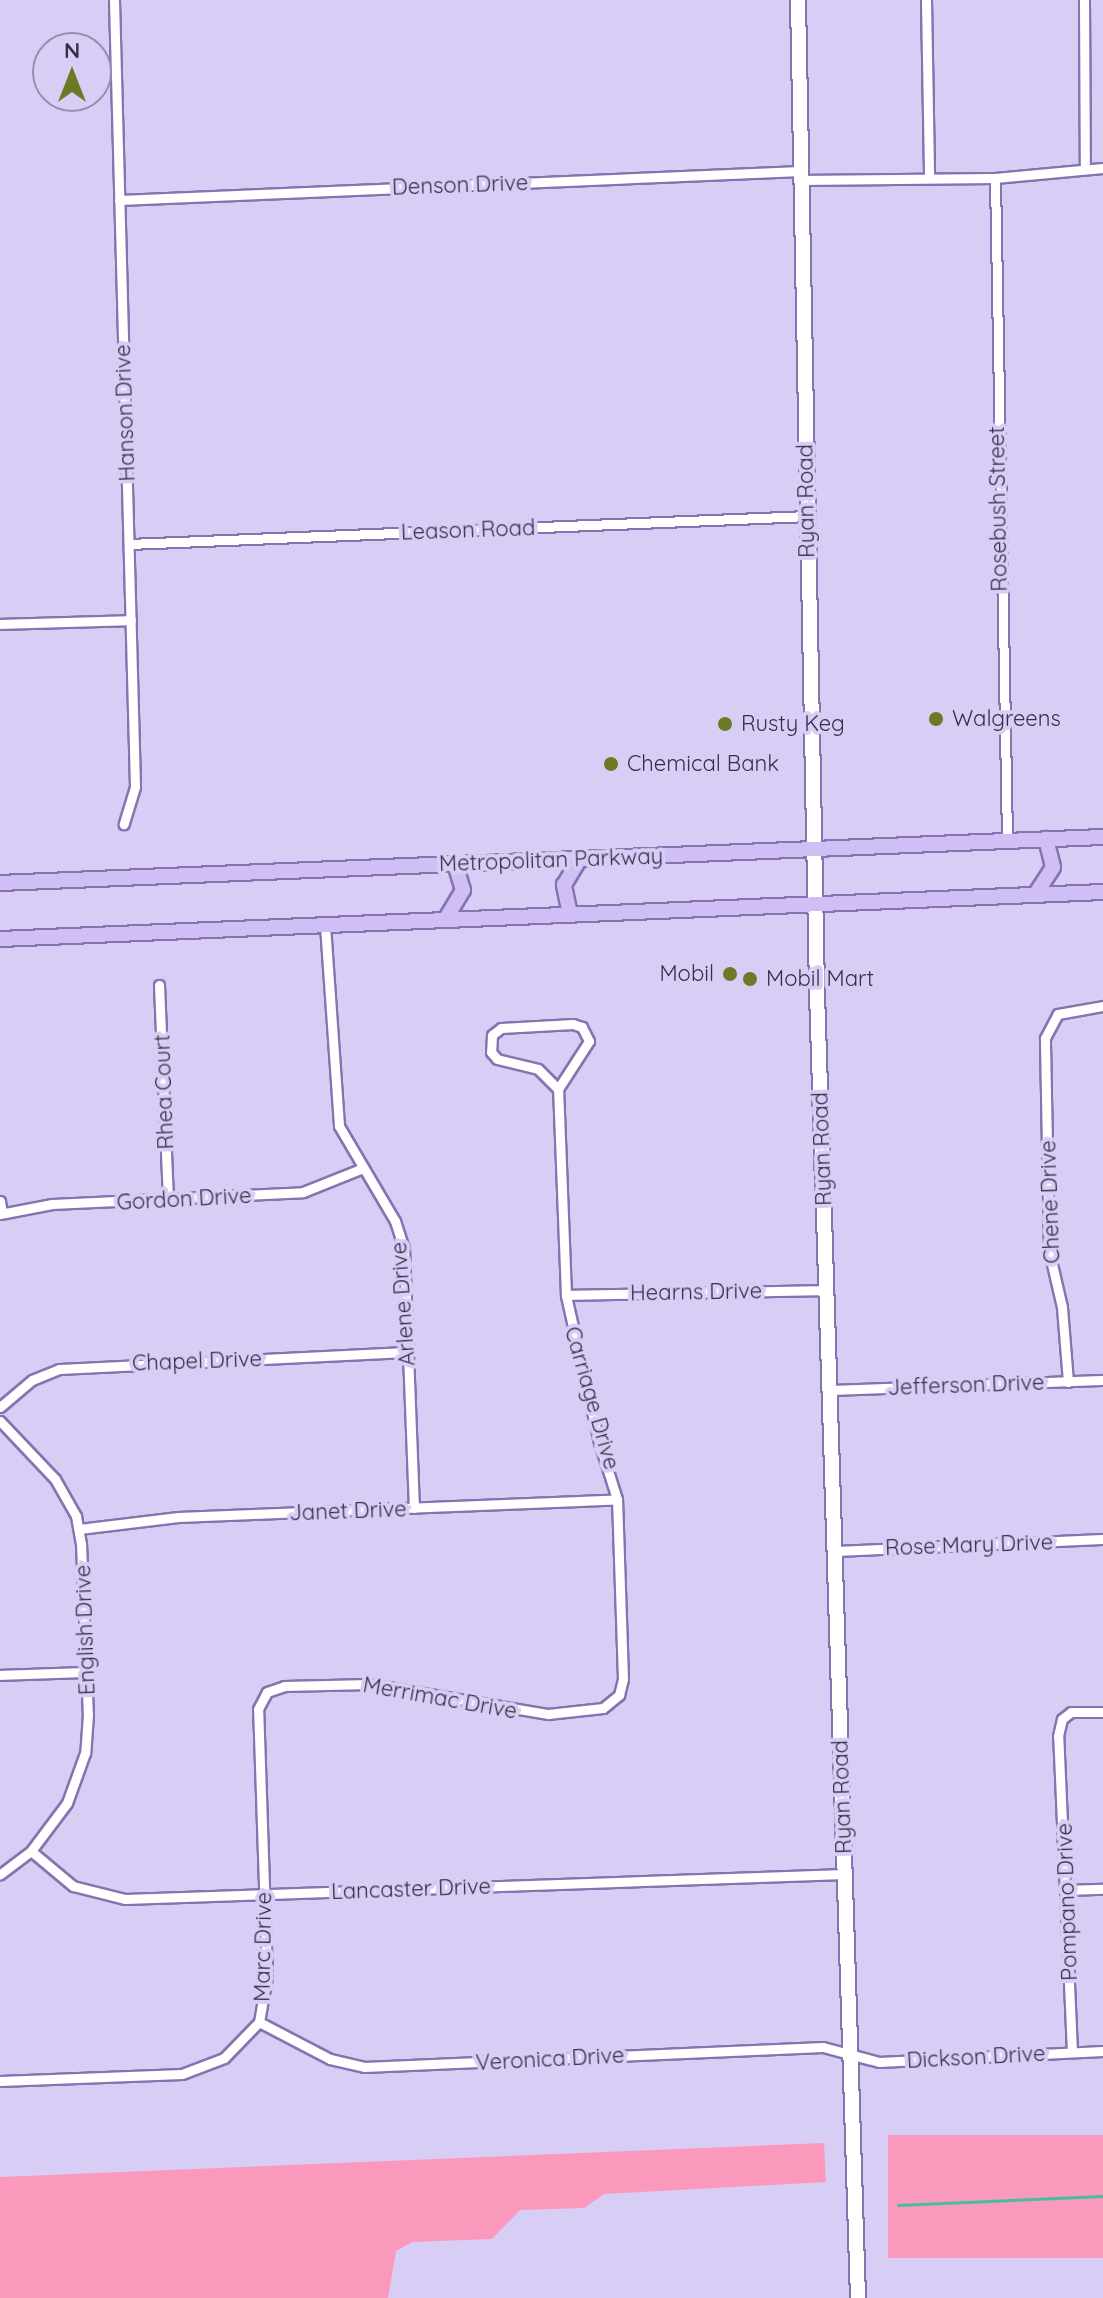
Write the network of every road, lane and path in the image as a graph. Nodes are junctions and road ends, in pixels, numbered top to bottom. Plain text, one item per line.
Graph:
1 (114, 0) edge
2 (798, 0) edge
3 (926, 0) edge
4 (1084, 0) edge
5 (1085, 168) junction
6 (1103, 168) edge
7 (800, 175) junction
8 (929, 175) junction
9 (995, 178) junction
10 (119, 200) junction
11 (807, 516) junction
12 (129, 544) junction
13 (131, 620) junction
14 (0, 624) edge
15 (124, 824) dead end
16 (1103, 837) edge
17 (1046, 839) junction
18 (1007, 840) junction
19 (813, 847) junction
20 (580, 858) junction
21 (455, 864) junction
22 (0, 883) edge
23 (1103, 892) edge
24 (1035, 895) junction
25 (815, 904) junction
26 (570, 914) junction
27 (445, 920) junction
28 (325, 925) junction
29 (0, 939) edge
30 (159, 985) dead end
31 (1103, 1006) edge
32 (558, 1089) junction
33 (363, 1168) junction
34 (168, 1200) junction
35 (0, 1201) edge
36 (1, 1214) edge
37 (826, 1290) junction
38 (566, 1295) junction
39 (407, 1352) junction
40 (1103, 1380) edge
41 (1068, 1382) junction
42 (829, 1390) junction
43 (0, 1407) edge
44 (0, 1421) edge
45 (617, 1499) junction
46 (414, 1508) junction
47 (79, 1529) junction
48 (1103, 1539) edge
49 (835, 1551) junction
50 (87, 1672) junction
51 (0, 1675) edge
52 (267, 1692) joint
53 (612, 1704) joint
54 (1103, 1712) edge
55 (31, 1851) junction
56 (0, 1874) edge
57 (845, 1874) junction
58 (1103, 1889) edge
59 (1066, 1890) junction
60 (264, 1895) junction
61 (259, 2022) junction
62 (1103, 2051) edge
63 (1072, 2052) junction
64 (850, 2055) junction
65 (0, 2081) edge
66 (858, 2298) edge

1 - 10 street, Hanson Drive
2 - 7 main road, Ryan Road
3 - 8 street
4 - 5 street
5 - 6 street, Denson Drive
5 - 9 street, Denson Drive
7 - 8 street, Denson Drive
7 - 10 street, Denson Drive
7 - 11 main road, Ryan Road
8 - 9 street, Denson Drive
9 - 18 street, Rosebush Street
10 - 12 street, Hanson Drive
11 - 12 street, Leason Road
11 - 19 main road, Ryan Road
12 - 13 street, Hanson Drive
13 - 14 street
13 - 15 street, Hanson Drive
16 - 17 main road, Metropolitan Parkway
17 - 18 main road, Metropolitan Parkway
17 - 24 main road
18 - 19 main road, Metropolitan Parkway
19 - 20 main road, Metropolitan Parkway
19 - 25 main road, Ryan Road
20 - 21 main road, Metropolitan Parkway
20 - 26 main road
21 - 22 main road, Metropolitan Parkway
21 - 27 main road
23 - 24 main road
24 - 25 main road
25 - 26 main road
25 - 37 main road, Ryan Road
26 - 27 main road
27 - 28 main road
28 - 29 main road
28 - 33 street, Arlene Drive
30 - 34 street, Rhea Court
31 - 41 street, Chene Drive
32 - 32 street
32 - 38 street, Carriage Drive
33 - 34 street, Gordon Drive
33 - 39 street, Arlene Drive
34 - 36 street, Gordon Drive
35 - 36 street
37 - 38 street, Hearns Drive
37 - 42 main road, Ryan Road
38 - 45 street, Carriage Drive
39 - 43 street, Chapel Drive
39 - 46 street, Arlene Drive
40 - 41 street, Jefferson Drive
41 - 42 street, Jefferson Drive
42 - 49 main road, Ryan Road
44 - 47 street, English Drive
45 - 46 street, Janet Drive
45 - 53 street, Carriage Drive
46 - 47 street, Janet Drive
47 - 50 street, English Drive
48 - 49 street, Rose Mary Drive
49 - 57 main road, Ryan Road
50 - 51 street
50 - 55 street, English Drive
52 - 53 street, Merrimac Drive
52 - 60 street, Marc Drive
54 - 59 street, Pompano Drive
55 - 56 street
55 - 60 street, Lancaster Drive
57 - 60 street, Lancaster Drive
57 - 64 main road, Ryan Road
58 - 59 street
59 - 63 street, Pompano Drive
60 - 61 street, Marc Drive
61 - 64 street, Veronica Drive
61 - 65 street, Marc Drive
62 - 63 street, Dickson Drive
63 - 64 street, Dickson Drive
64 - 66 main road, Ryan Road

